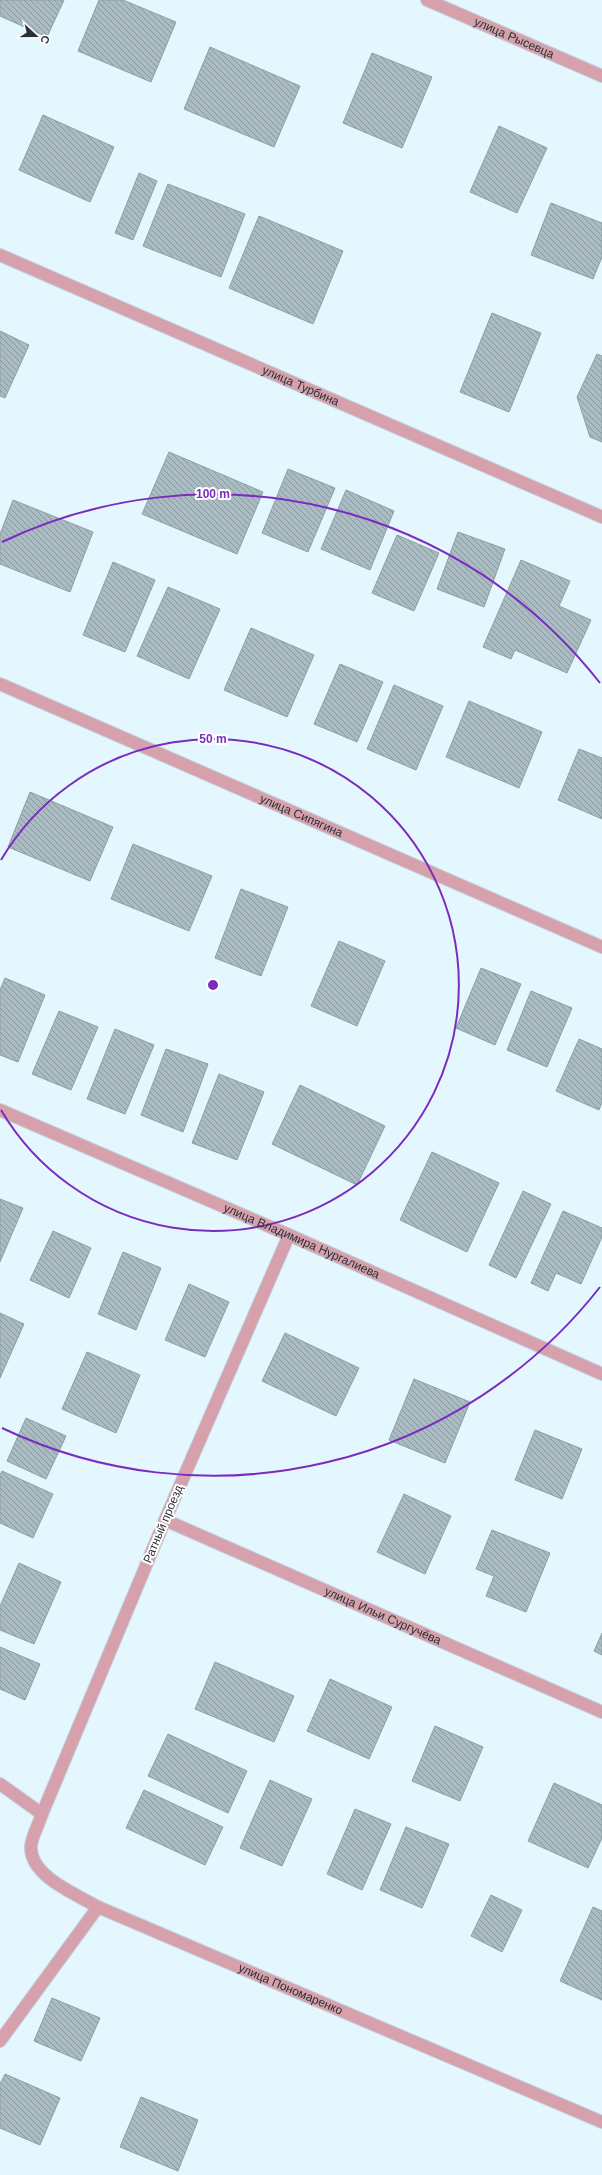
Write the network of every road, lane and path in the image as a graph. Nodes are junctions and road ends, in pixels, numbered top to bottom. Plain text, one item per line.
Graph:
1 (427, 0) edge
2 (602, 76) edge
3 (0, 255) edge
4 (602, 516) edge
5 (0, 684) edge
6 (602, 948) edge
7 (0, 1110) edge
8 (288, 1235) junction
9 (602, 1374) edge
10 (164, 1520) junction
11 (602, 1712) edge
12 (0, 1784) edge
13 (42, 1814) junction
14 (98, 1907) junction
15 (0, 2041) edge
16 (602, 2122) edge

1 - 2 street, улица Рысевца
3 - 4 street, улица Турбина
5 - 6 street, улица Сипягина
7 - 8 street, улица Владимира Нургалиева
8 - 9 street, улица Владимира Нургалиева
8 - 10 street, Ратный проезд
10 - 11 street, улица Ильи Сургучёва
10 - 13 street, Ратный проезд
12 - 13 street
13 - 14 street, улица Пономаренко
14 - 15 street
14 - 16 street, улица Пономаренко

